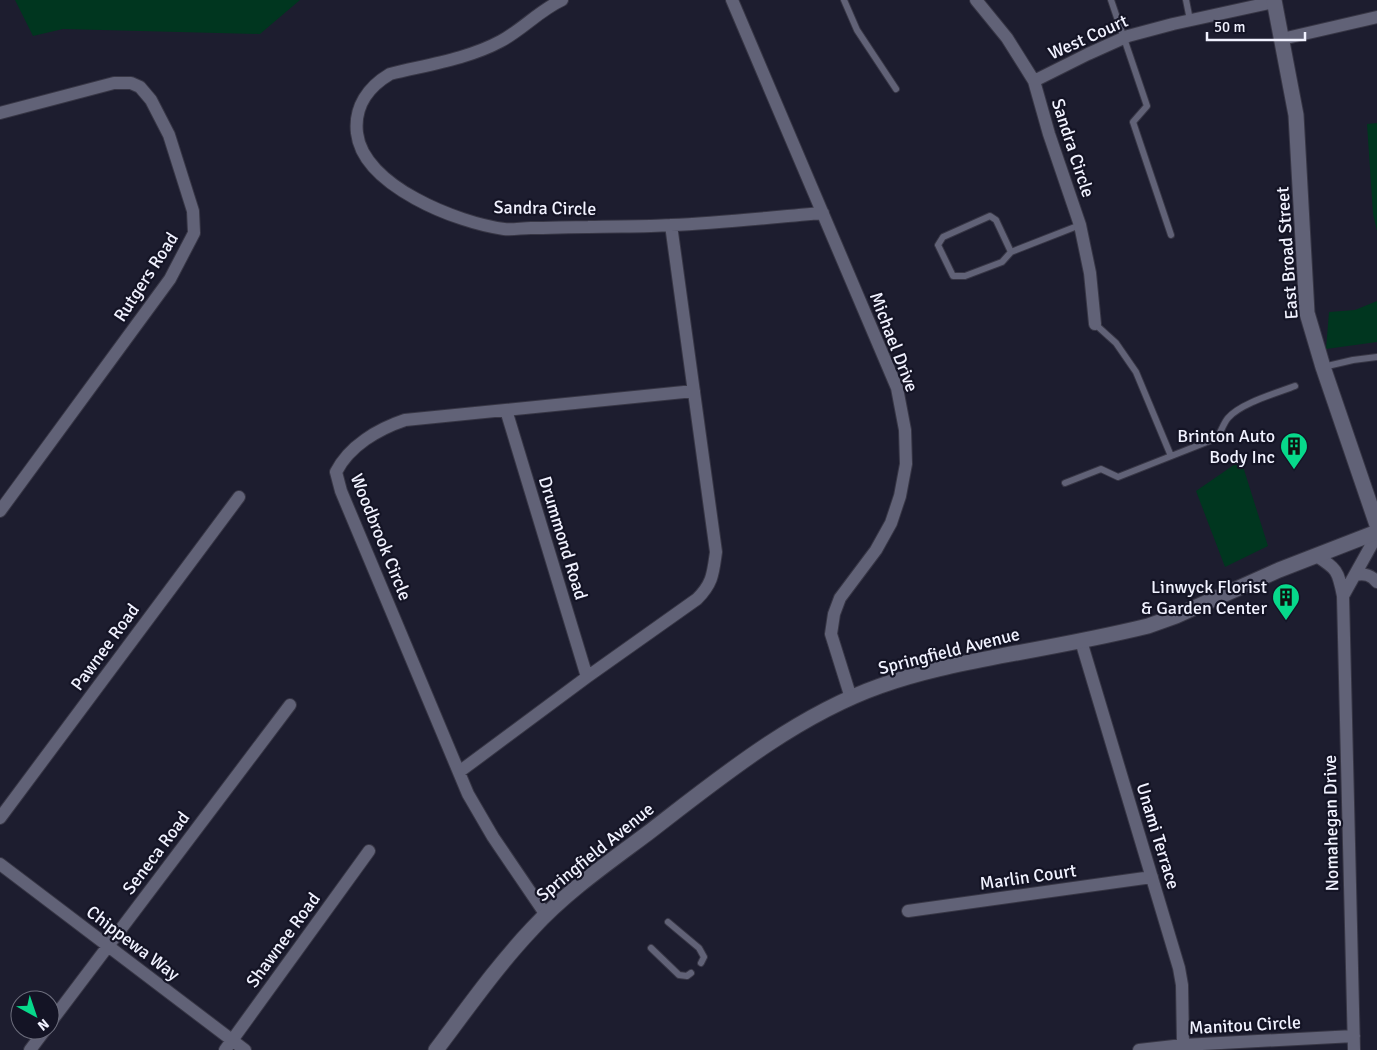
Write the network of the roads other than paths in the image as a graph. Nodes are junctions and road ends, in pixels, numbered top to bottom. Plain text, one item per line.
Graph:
1 (562, 0) edge
2 (732, 0) edge
3 (844, 0) edge
4 (976, 0) edge
5 (1111, 0) edge
6 (1186, 0) edge
7 (1274, 1) edge
8 (1377, 17) edge
9 (1190, 20) junction
10 (1124, 38) junction
11 (1282, 39) junction
12 (1034, 81) junction
13 (896, 90) dead end
14 (0, 113) edge
15 (822, 213) junction
16 (671, 225) junction
17 (1080, 225) junction
18 (1171, 235) dead end
19 (1011, 252) junction
20 (1095, 324) joint
21 (1377, 356) edge
22 (1323, 367) junction
23 (1296, 386) dead end
24 (694, 391) junction
25 (506, 410) junction
26 (1171, 456) junction
27 (1065, 483) dead end
28 (239, 497) dead end
29 (0, 510) edge
30 (1377, 525) edge
31 (1377, 533) edge
32 (1315, 555) junction
33 (1355, 575) junction
34 (1377, 582) edge
35 (1343, 596) junction
36 (1081, 640) junction
37 (587, 677) junction
38 (851, 698) junction
39 (290, 704) dead end
40 (459, 772) junction
41 (0, 818) edge
42 (369, 851) dead end
43 (0, 864) edge
44 (1152, 877) junction
45 (908, 911) dead end
46 (546, 915) junction
47 (668, 922) dead end
48 (108, 946) junction
49 (651, 948) dead end
50 (701, 963) dead end
51 (692, 973) dead end
52 (60, 1010) edge
53 (1354, 1036) junction
54 (228, 1045) edge
55 (1184, 1045) junction
56 (245, 1050) edge
57 (436, 1050) edge
58 (1139, 1050) edge
59 (1354, 1050) edge

1 - 16 street, Sandra Circle
2 - 15 street, Michael Drive
3 - 13 lane
4 - 12 street, Sandra Circle
5 - 10 lane
6 - 9 lane
7 - 9 street, West Court
7 - 11 main road, East Broad Street
8 - 11 street
9 - 10 street, West Court
10 - 12 street, West Court
10 - 18 lane
11 - 22 main road, East Broad Street
12 - 17 street, Sandra Circle
14 - 29 street, Rutgers Road
15 - 16 street, Sandra Circle
15 - 38 street, Michael Drive
16 - 24 street
17 - 19 lane
17 - 20 street, Sandra Circle
19 - 19 lane
20 - 26 lane
21 - 22 lane
22 - 30 main road, East Broad Street
23 - 26 lane
24 - 25 street, Woodbrook Circle
24 - 37 street
25 - 37 street, Drummond Road
25 - 40 street, Woodbrook Circle
26 - 27 lane
28 - 41 street, Pawnee Road
31 - 32 main road, Springfield Avenue
31 - 33 street
32 - 35 street, Nomahegan Drive
32 - 36 main road, Springfield Avenue
33 - 34 street
33 - 35 street
35 - 53 street, Nomahegan Drive
36 - 38 main road, Springfield Avenue
36 - 44 street, Unami Terrace
37 - 40 street
38 - 46 main road, Springfield Avenue
39 - 48 street, Seneca Road
40 - 46 street, Woodbrook Circle
42 - 54 street, Shawnee Road
43 - 48 street, Chippewa Way
44 - 45 street, Marlin Court
44 - 55 street, Unami Terrace
46 - 57 main road, Springfield Avenue
47 - 50 lane
48 - 52 street, Seneca Road
48 - 54 street, Chippewa Way
49 - 51 lane
53 - 55 street, Manitou Circle
53 - 59 street, Nomahegan Drive
54 - 56 street, Chippewa Way
55 - 58 street, Manitou Circle

